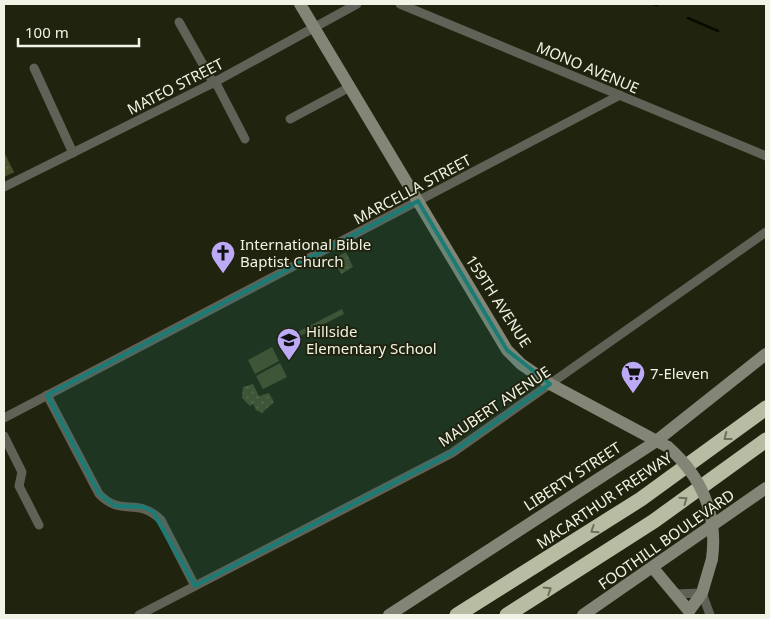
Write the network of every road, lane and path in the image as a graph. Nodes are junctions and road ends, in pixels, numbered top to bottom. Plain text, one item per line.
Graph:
1 (300, 4) edge
2 (357, 4) edge
3 (400, 4) edge
4 (180, 22) dead end
5 (314, 27) junction
6 (34, 68) dead end
7 (213, 83) junction
8 (350, 87) junction
9 (620, 96) junction
10 (290, 119) dead end
11 (245, 139) dead end
12 (73, 153) junction
13 (766, 156) edge
14 (4, 188) edge
15 (418, 201) junction
16 (766, 232) edge
17 (766, 354) edge
18 (550, 384) junction
19 (47, 395) junction
20 (766, 408) edge
21 (4, 418) edge
22 (4, 436) edge
23 (766, 440) edge
24 (655, 442) junction
25 (766, 488) edge
26 (39, 525) dead end
27 (653, 568) junction
28 (195, 586) junction
29 (702, 593) junction
30 (674, 594) junction
31 (144, 614) edge
32 (690, 614) edge
33 (389, 615) edge
34 (457, 615) edge
35 (507, 615) edge
36 (583, 615) edge
37 (710, 615) edge

1 - 5 street, 159TH AVENUE
2 - 5 street, MATEO STREET
3 - 9 street, MONO AVENUE
4 - 7 street
5 - 7 street, MATEO STREET
5 - 8 street, 159TH AVENUE
6 - 12 street
7 - 11 street
7 - 12 street, MATEO STREET
8 - 10 street
8 - 15 street, 159TH AVENUE
9 - 13 street, MONO AVENUE
9 - 15 street, MARCELLA STREET
12 - 14 street, MATEO STREET
15 - 18 street, 159TH AVENUE
15 - 19 street, MARCELLA STREET
16 - 18 street, MAUBERT AVENUE
17 - 24 street, LIBERTY STREET
18 - 24 street, 159TH AVENUE
18 - 28 street, MAUBERT AVENUE
19 - 21 street, MARCELLA STREET
19 - 28 street
20 -> 34 highway, MACARTHUR FREEWAY
22 - 26 street
35 -> 23 highway
24 - 29 street, 159TH AVENUE, bridge
24 - 33 street, LIBERTY STREET
25 - 27 street, FOOTHILL BOULEVARD
27 - 30 street
27 - 36 street, FOOTHILL BOULEVARD
28 - 31 street, MAUBERT AVENUE
29 - 30 street
29 - 32 street, 159TH AVENUE
29 - 37 street
30 - 32 street

